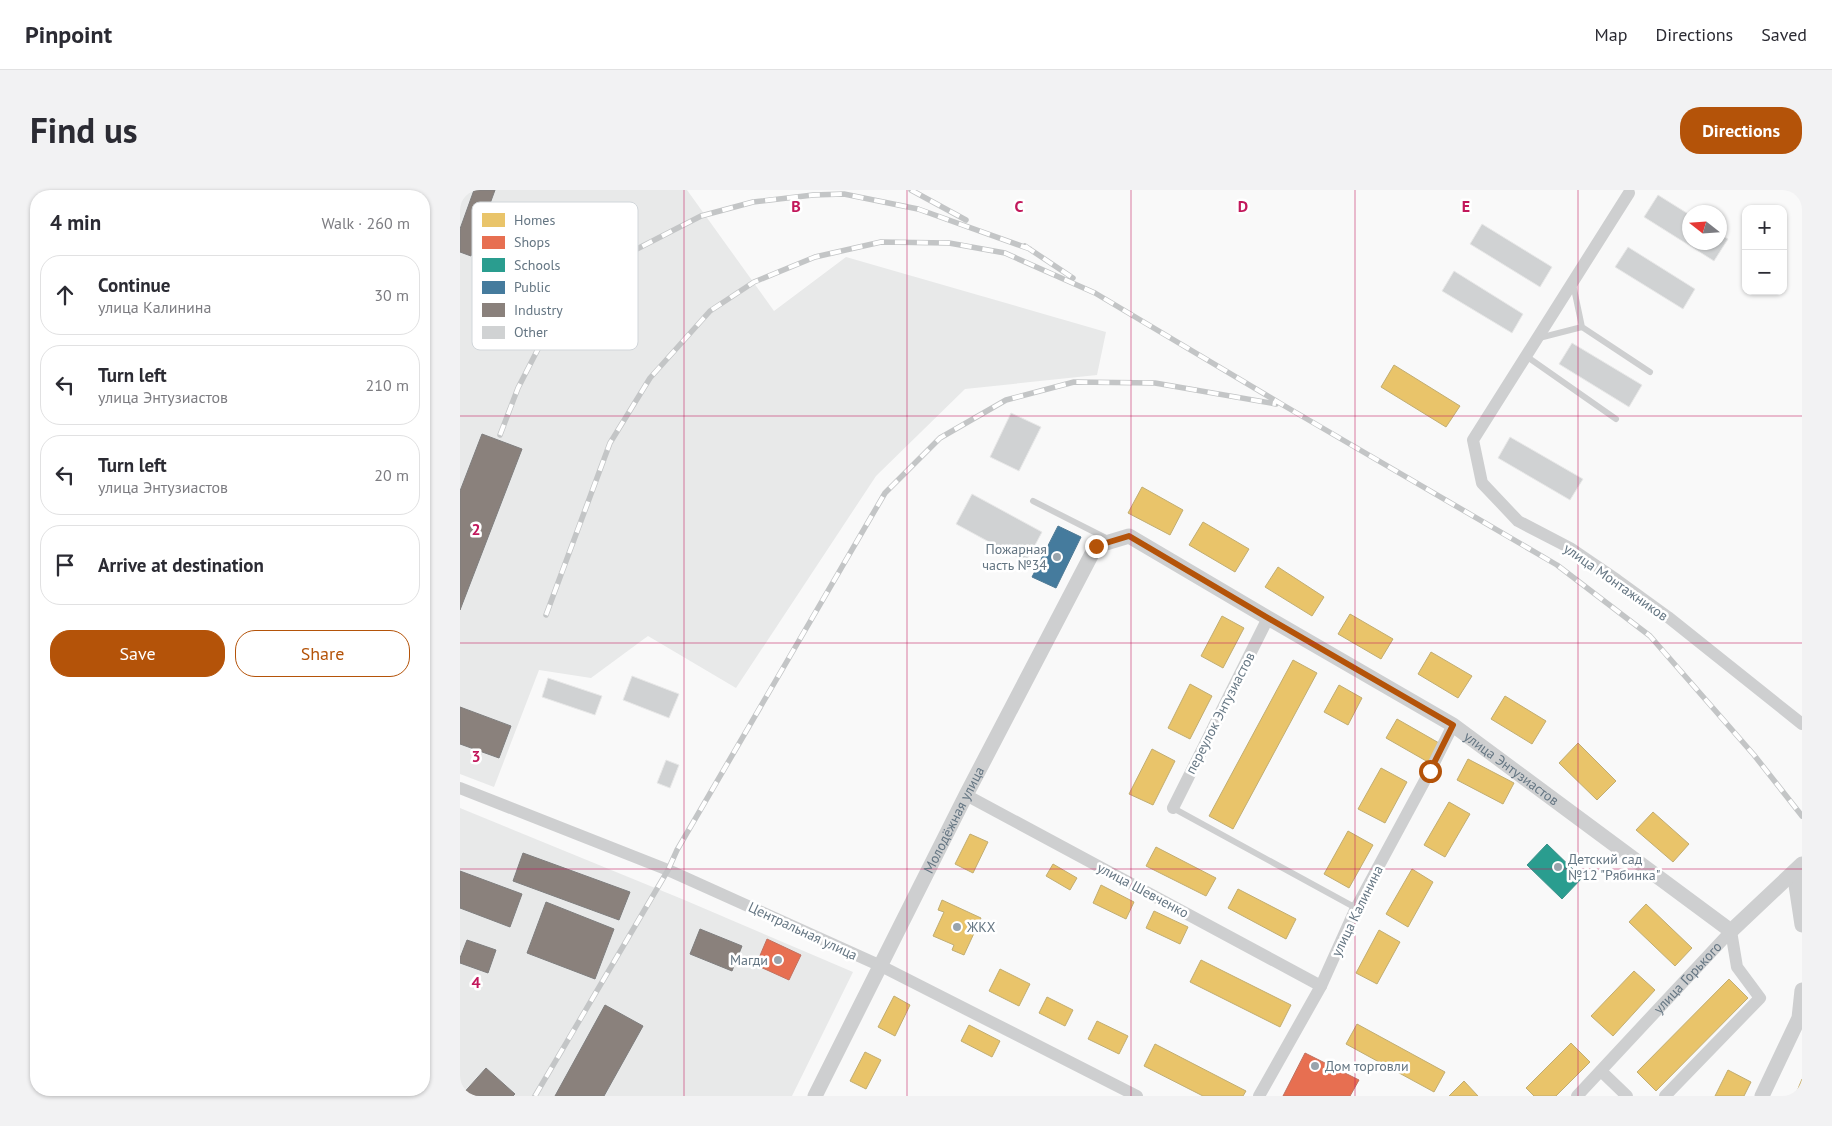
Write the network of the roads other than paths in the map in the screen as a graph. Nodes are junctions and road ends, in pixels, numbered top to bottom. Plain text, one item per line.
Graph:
1 (1629, 193) dead end
2 (1573, 282) junction
3 (1582, 327) junction
4 (1537, 339) junction
5 (1526, 356) junction
6 (1650, 372) dead end
7 (1616, 419) dead end
8 (1032, 501) dead end
9 (1112, 541) junction
10 (1096, 546) joint
11 (1268, 618) junction
12 (1802, 724) edge
13 (1453, 725) junction
14 (460, 788) edge
15 (966, 795) junction
16 (1173, 808) joint
17 (1798, 868) edge
18 (1356, 908) junction
19 (1802, 924) edge
20 (1731, 931) junction
21 (881, 966) junction
22 (1321, 986) junction
23 (1802, 990) edge
24 (1800, 1020) edge
25 (1601, 1071) junction
26 (815, 1096) edge
27 (1137, 1096) edge
28 (1259, 1096) edge
29 (1577, 1096) edge
30 (1627, 1096) edge
31 (1665, 1096) edge
32 (1762, 1096) edge

1 - 2 street, улица Монтажников
2 - 3 lane
2 - 4 street, улица Монтажников
3 - 4 lane
3 - 6 lane
4 - 5 street, улица Монтажников
5 - 7 lane
5 - 12 street, улица Монтажников
8 - 9 lane
9 - 10 street, улица Энтузиастов
9 - 11 street, улица Энтузиастов
10 - 15 street, Молодёжная улица
11 - 13 street, улица Энтузиастов
11 - 16 street, переулок Энтузиастов
13 - 18 street, улица Калинина
13 - 20 street, улица Энтузиастов
14 - 21 street, Центральная улица
15 - 21 street, Молодёжная улица
15 - 22 street, улица Шевченко
16 - 18 lane
17 - 19 street
17 - 20 street, улица Горького
18 - 22 street, улица Калинина
20 - 25 street, улица Горького
20 - 31 street
21 - 26 street, Молодёжная улица
21 - 27 street, Центральная улица
22 - 28 street, улица Калинина
23 - 24 street
24 - 32 street
25 - 29 street, улица Горького
25 - 30 street

